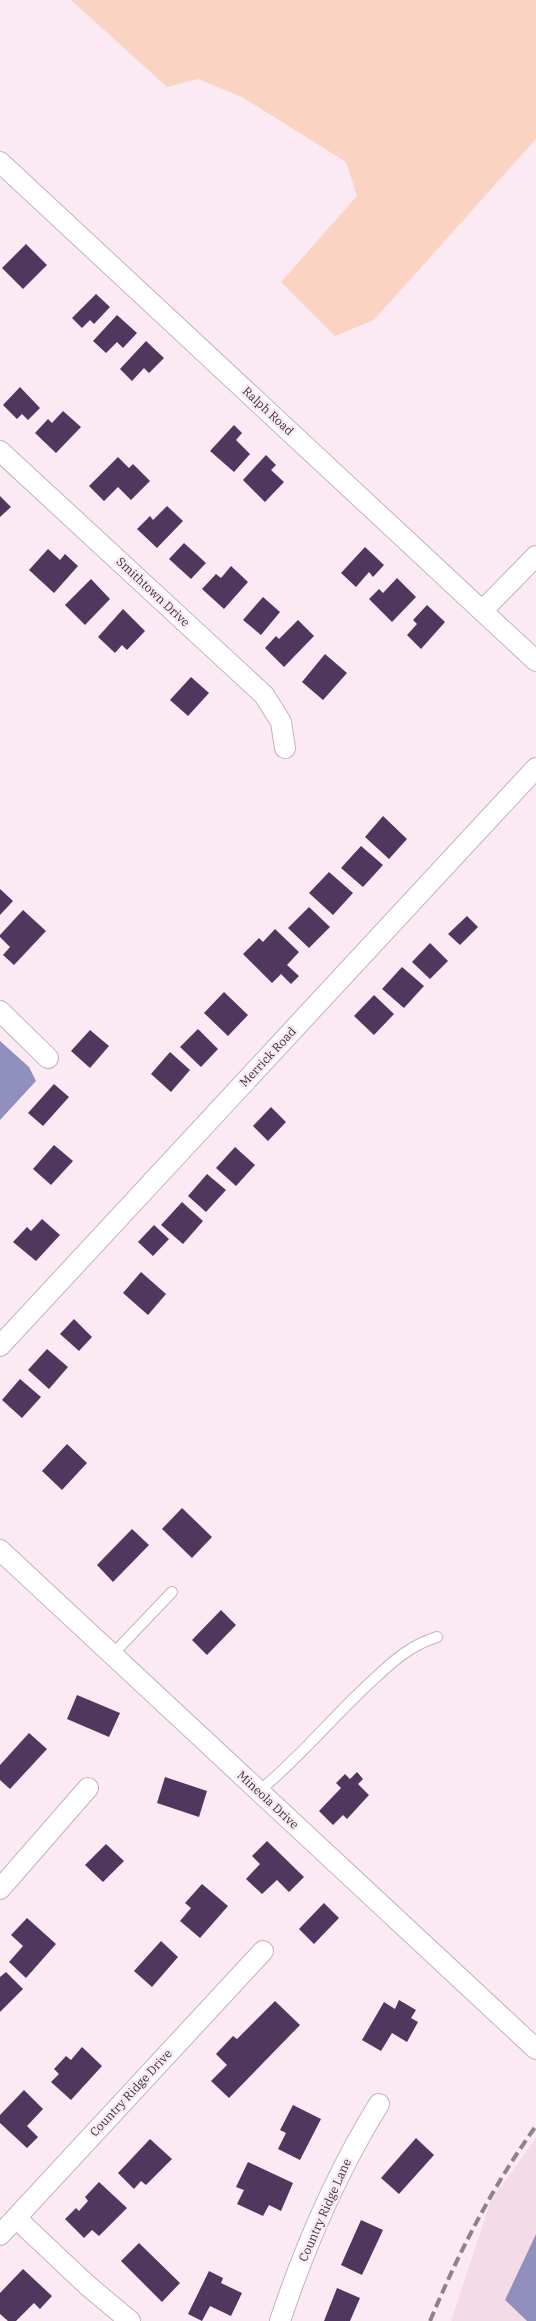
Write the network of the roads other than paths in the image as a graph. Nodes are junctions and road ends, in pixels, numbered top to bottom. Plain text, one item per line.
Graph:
1 (0, 162) edge
2 (0, 451) edge
3 (536, 556) edge
4 (482, 611) junction
5 (536, 661) edge
6 (286, 748) dead end
7 (536, 768) edge
8 (0, 1011) edge
9 (48, 1058) dead end
10 (0, 1346) edge
11 (3, 1559) edge
12 (172, 1592) dead end
13 (437, 1638) dead end
14 (112, 1654) junction
15 (88, 1788) dead end
16 (259, 1791) junction
17 (0, 1889) edge
18 (263, 1951) dead end
19 (536, 2049) edge
20 (379, 2104) dead end
21 (16, 2218) junction
22 (0, 2236) edge
23 (130, 2321) edge
24 (280, 2321) edge

1 - 4 street, Ralph Road
2 - 6 street, Smithtown Drive
3 - 4 street
4 - 5 street, Ralph Road
7 - 10 street, Merrick Road
8 - 9 street
11 - 14 street, Mineola Drive
12 - 14 lane
13 - 16 lane
14 - 16 street, Mineola Drive
15 - 17 street
16 - 19 street, Mineola Drive
18 - 21 street, Country Ridge Drive
20 - 24 street, Country Ridge Lane
21 - 22 street, Country Ridge Drive
21 - 23 street

